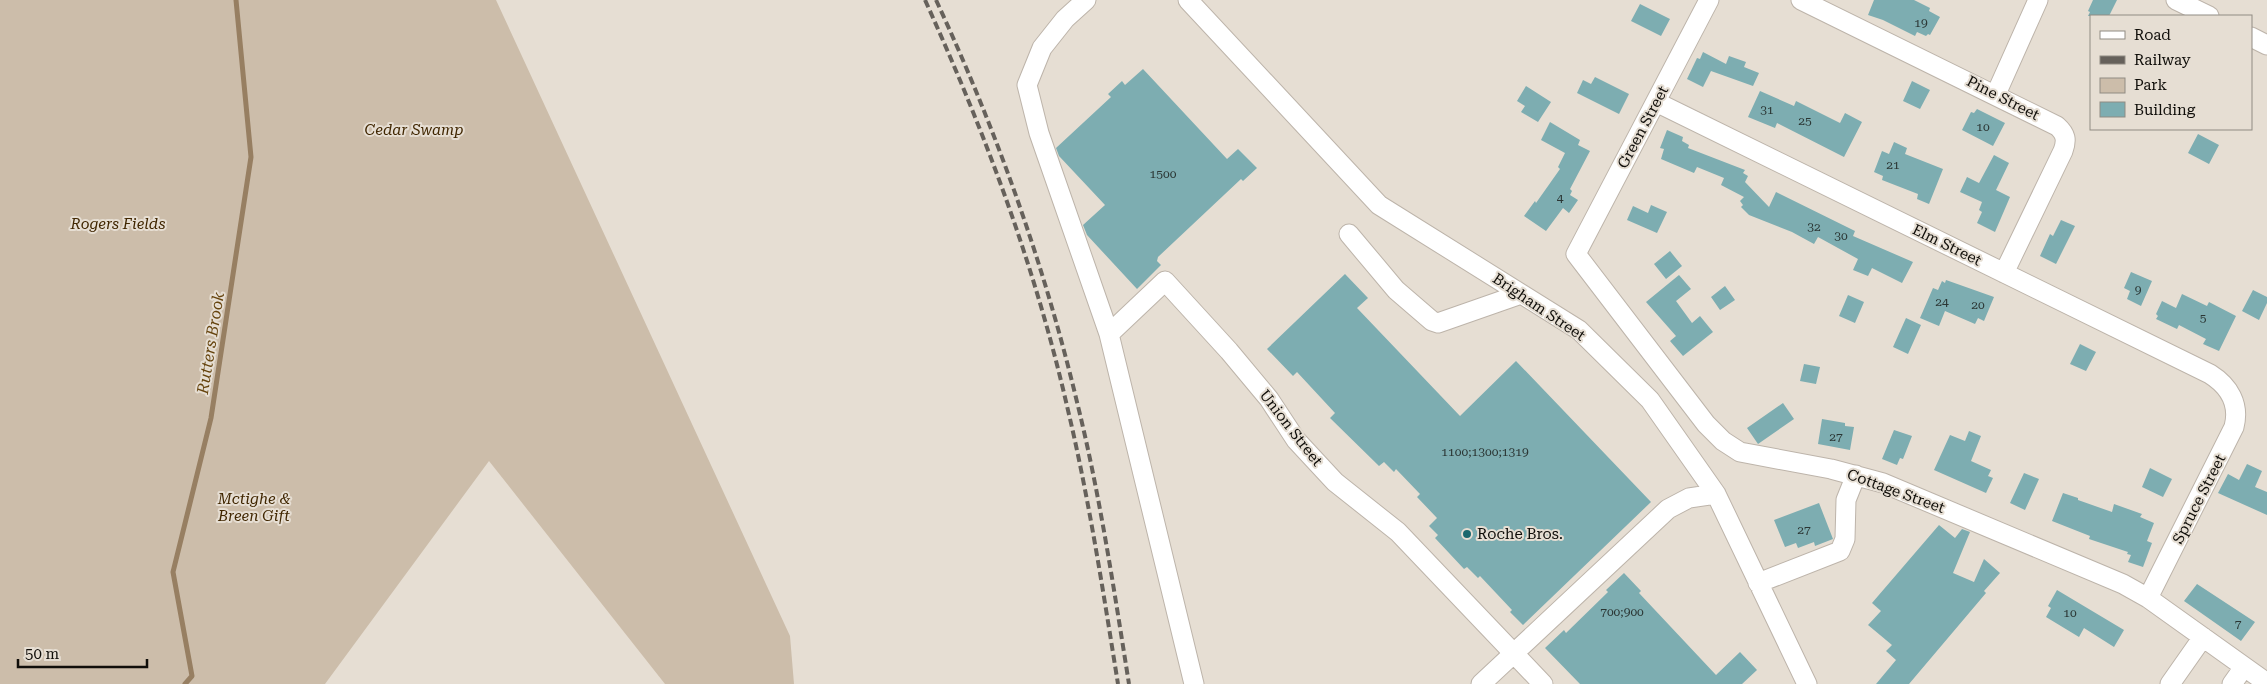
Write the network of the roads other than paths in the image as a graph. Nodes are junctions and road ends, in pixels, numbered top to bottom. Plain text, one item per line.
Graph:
1 (1086, 0) edge
2 (1188, 0) edge
3 (1708, 0) edge
4 (1801, 0) edge
5 (2038, 0) edge
6 (2176, 0) edge
7 (2207, 15) edge
8 (2252, 38) edge
9 (2267, 45) edge
10 (1996, 94) junction
11 (1656, 102) junction
12 (1349, 234) dead end
13 (1576, 254) joint
14 (2004, 273) junction
15 (1521, 294) junction
16 (1109, 334) junction
17 (2232, 396) joint
18 (1856, 475) junction
19 (1716, 494) junction
20 (1758, 583) junction
21 (2148, 598) junction
22 (2203, 637) junction
23 (1514, 653) junction
24 (2244, 667) junction
25 (2267, 683) edge
26 (1194, 684) edge
27 (1481, 684) edge
28 (1543, 684) edge
29 (1807, 684) edge
30 (2170, 684) edge
31 (2232, 684) edge

1 - 16 street
2 - 15 street, Brigham Street
3 - 11 street, Green Street
4 - 10 street, Pine Street
5 - 10 street
6 - 7 street
8 - 9 street
10 - 14 street, Pine Street
11 - 13 street, Green Street
11 - 14 street, Elm Street
12 - 15 street
13 - 18 street, Cottage Street
14 - 17 street, Elm Street
15 - 19 street, Brigham Street
16 - 23 street, Union Street
16 - 26 street
17 - 21 street, Spruce Street
18 - 20 street
18 - 21 street, Cottage Street
19 - 20 street, Brigham Street
19 - 23 street
20 - 29 street, Brigham Street
21 - 22 street, Cottage Street
22 - 24 street, Cottage Street
22 - 30 street
23 - 27 street
23 - 28 street, Union Street
24 - 25 street, Cottage Street
24 - 31 street

